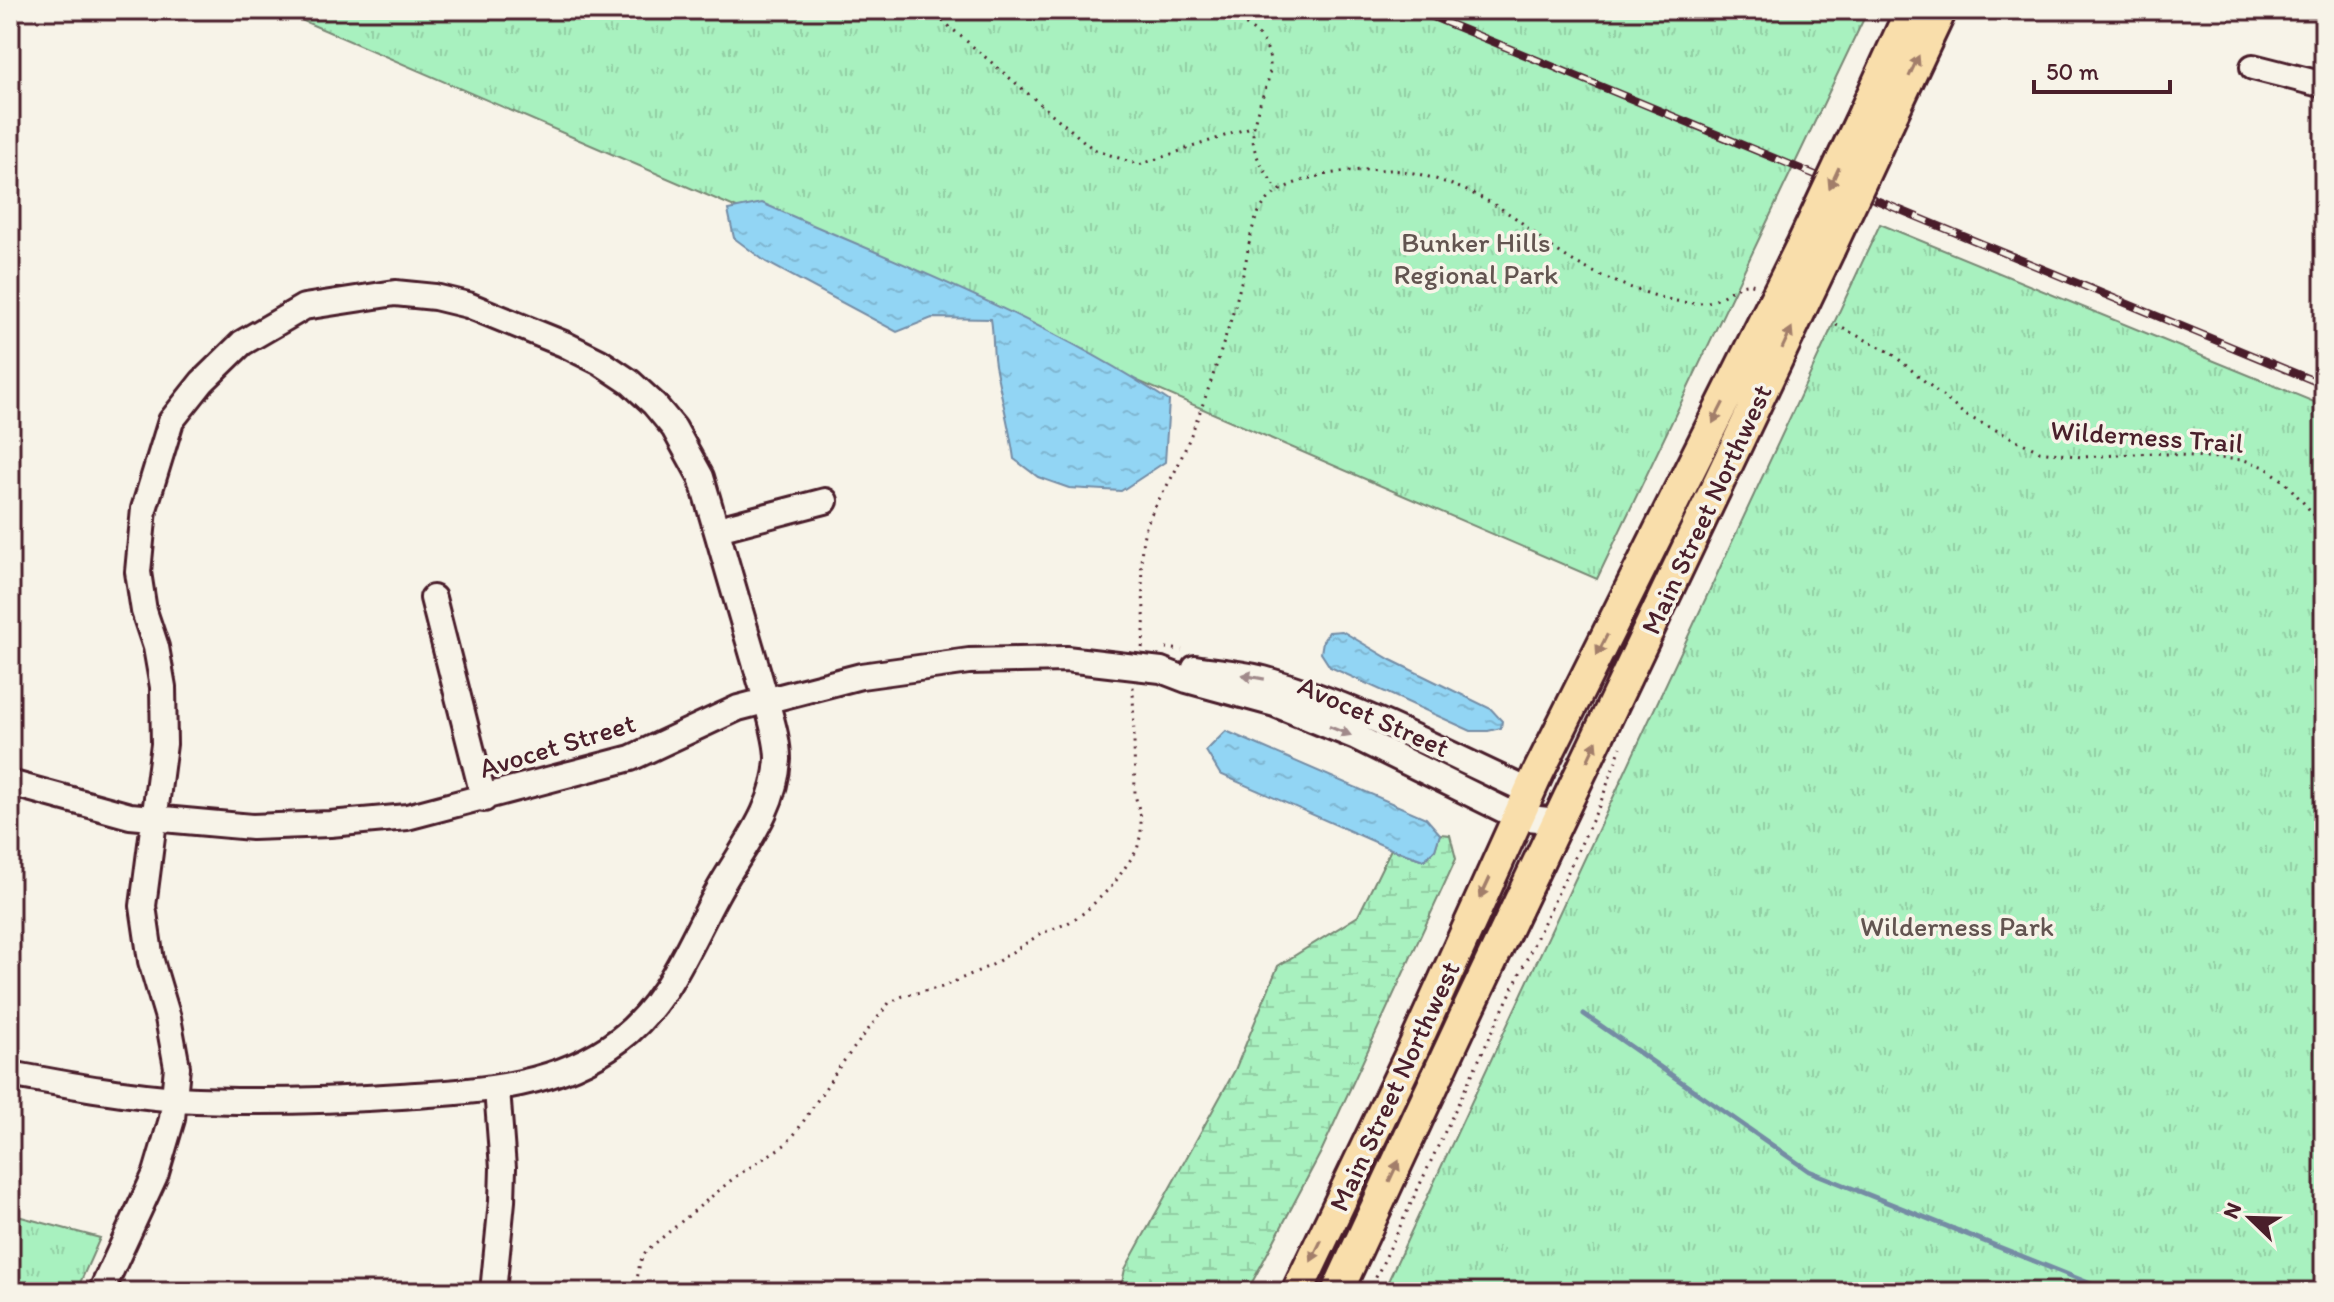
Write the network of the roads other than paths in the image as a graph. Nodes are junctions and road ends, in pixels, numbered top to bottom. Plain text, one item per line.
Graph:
1 (1911, 10) edge
2 (1941, 10) edge
3 (2253, 67) dead end
4 (2324, 85) edge
5 (1876, 118) junction
6 (1816, 247) junction
7 (825, 501) dead end
8 (718, 529) junction
9 (433, 598) dead end
10 (766, 700) junction
11 (10, 783) edge
12 (484, 799) junction
13 (1535, 812) junction
14 (155, 817) junction
15 (10, 1074) edge
16 (497, 1089) junction
17 (175, 1098) junction
18 (101, 1292) edge
19 (493, 1292) edge
20 (1297, 1292) edge
21 (1337, 1292) edge

1 - 5 main road, Main Street Northwest
5 -> 2 main road, Main Street Northwest
3 - 4 street
5 - 6 main road, Main Street Northwest, bridge
13 -> 6 main road, Main Street Northwest
6 -> 13 main road, Main Street Northwest
7 - 8 street
8 - 10 street
8 - 14 street
9 - 12 street
10 - 12 street, Avocet Street
10 - 13 street, Avocet Street
10 - 16 street
11 - 14 street, Avocet Street
12 - 14 street, Avocet Street
13 -> 20 main road, Main Street Northwest
21 -> 13 main road, Main Street Northwest
14 - 17 street
15 - 17 street
16 - 17 street
16 - 19 street
17 - 18 street

